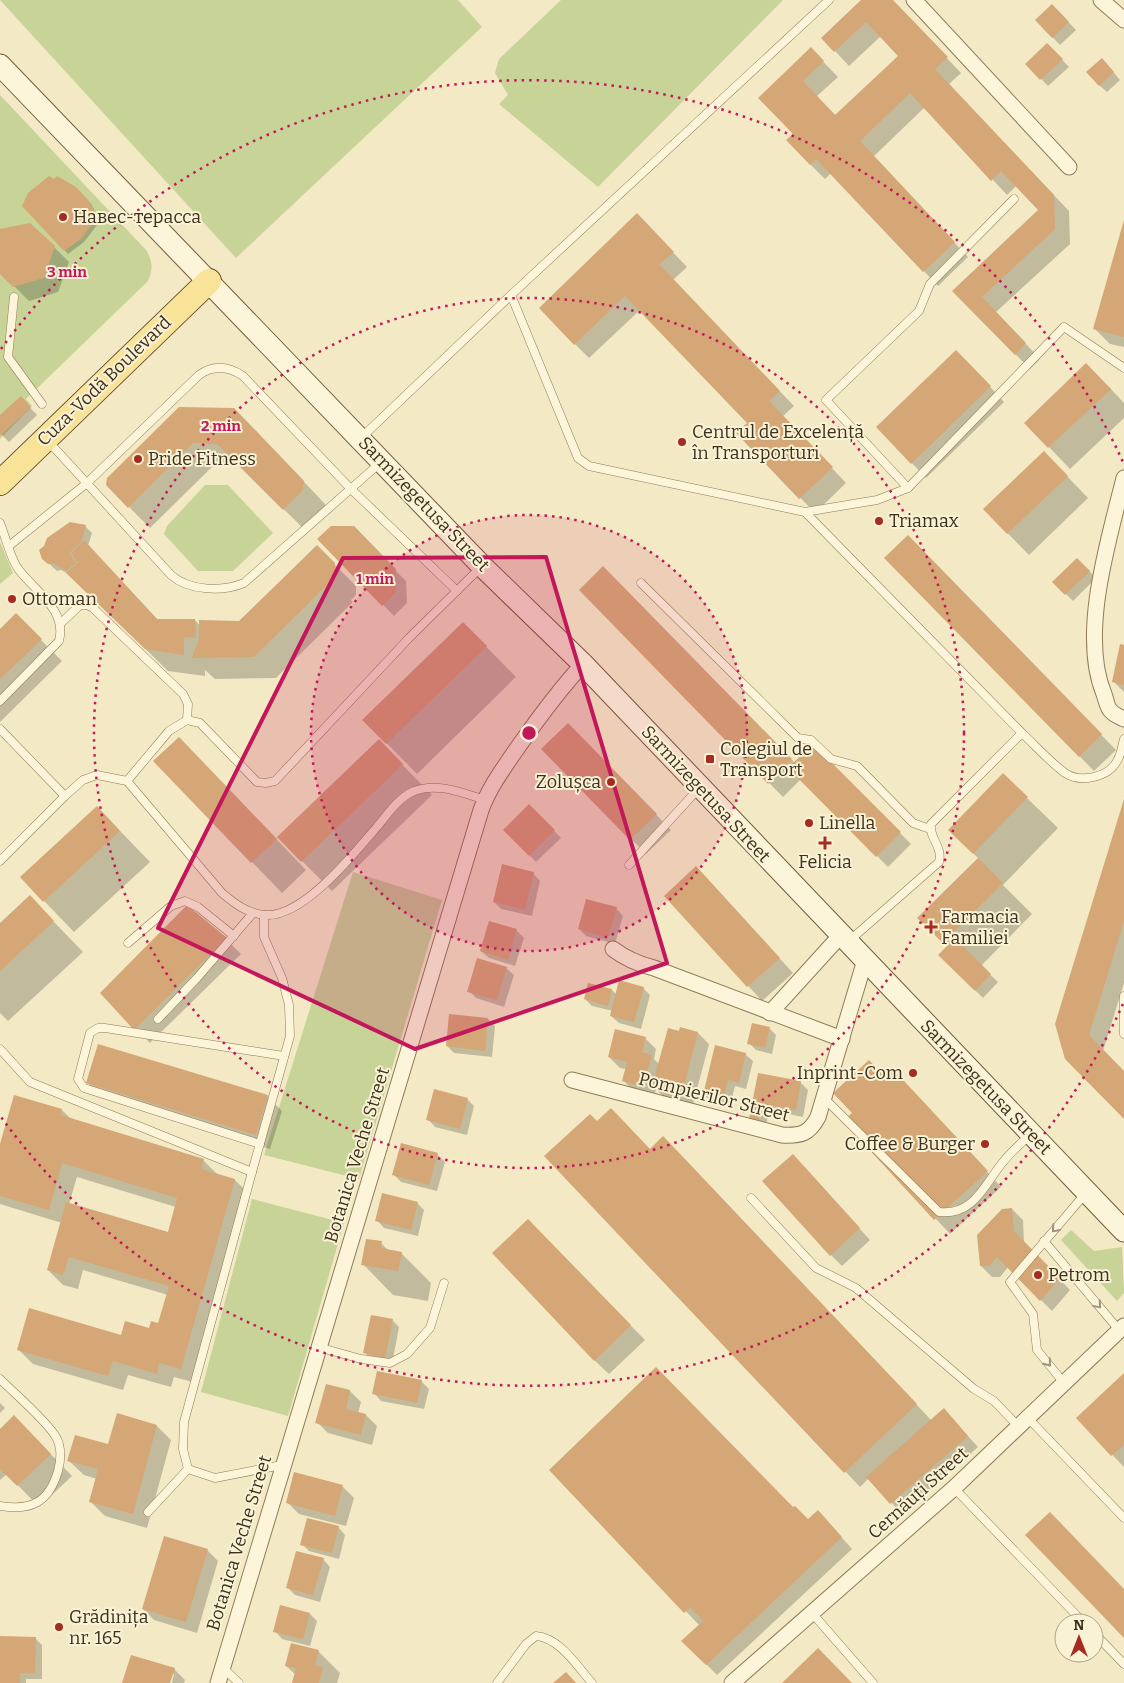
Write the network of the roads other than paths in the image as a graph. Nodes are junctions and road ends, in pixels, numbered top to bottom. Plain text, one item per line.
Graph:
1 (829, 0) edge
2 (914, 0) edge
3 (1102, 0) edge
4 (1124, 20) edge
5 (0, 65) edge
6 (1069, 167) dead end
7 (1014, 199) dead end
8 (209, 281) junction
9 (511, 295) junction
10 (14, 297) dead end
11 (1124, 368) edge
12 (42, 404) dead end
13 (44, 438) junction
14 (361, 438) junction
15 (383, 460) junction
16 (1124, 478) edge
17 (0, 482) edge
18 (87, 483) junction
19 (908, 488) junction
20 (351, 489) junction
21 (805, 512) junction
22 (0, 523) edge
23 (9, 546) junction
24 (482, 566) junction
25 (641, 583) dead end
26 (457, 591) junction
27 (61, 623) junction
28 (583, 664) junction
29 (0, 701) edge
30 (187, 720) junction
31 (1124, 720) edge
32 (0, 729) edge
33 (1022, 733) junction
34 (1124, 739) edge
35 (127, 781) junction
36 (700, 787) junction
37 (65, 796) junction
38 (484, 800) junction
39 (930, 829) junction
40 (0, 861) edge
41 (629, 865) dead end
42 (253, 913) junction
43 (264, 915) junction
44 (234, 936) junction
45 (844, 938) junction
46 (128, 943) dead end
47 (613, 949) dead end
48 (865, 960) junction
49 (1124, 996) edge
50 (770, 1012) junction
51 (158, 1019) dead end
52 (1124, 1034) edge
53 (842, 1040) junction
54 (0, 1049) edge
55 (284, 1056) junction
56 (572, 1080) dead end
57 (824, 1098) junction
58 (1031, 1134) junction
59 (260, 1144) junction
60 (252, 1172) junction
61 (1087, 1192) junction
62 (751, 1198) dead end
63 (1124, 1231) edge
64 (1044, 1241) junction
65 (444, 1283) dead end
66 (1122, 1328) edge
67 (318, 1347) junction
68 (0, 1379) edge
69 (1064, 1383) junction
70 (1023, 1422) junction
71 (282, 1465) junction
72 (188, 1469) junction
73 (954, 1488) junction
74 (0, 1506) edge
75 (148, 1512) dead end
76 (1124, 1518) edge
77 (812, 1613) junction
78 (1074, 1613) edge
79 (1104, 1643) edge
80 (1124, 1664) edge
81 (222, 1666) junction
82 (218, 1683) edge
83 (239, 1683) edge
84 (497, 1683) edge
85 (592, 1683) edge
86 (732, 1683) edge
87 (873, 1683) edge

1 - 9 lane
2 - 6 street
3 - 4 street
5 - 8 main road, Sarmizegetusa Street
7 - 19 lane
8 - 13 main road, Cuza-Vodă Boulevard
8 - 14 main road, Sarmizegetusa Street
9 - 14 lane
9 - 21 lane
10 - 12 lane
11 - 19 lane
13 - 17 main road, Cuza-Vodă Boulevard
13 - 18 lane
14 - 15 main road, Sarmizegetusa Street
15 - 20 lane
15 - 24 main road, Sarmizegetusa Street
16 - 31 street
18 - 20 lane
18 - 20 lane
18 - 23 lane
19 - 21 lane
20 - 26 lane
21 - 33 lane
22 - 23 lane
23 - 27 lane
24 - 26 lane
24 - 28 main road, Sarmizegetusa Street
25 - 39 lane
26 - 30 lane
27 - 29 lane
27 - 30 lane
28 - 36 main road, Sarmizegetusa Street
28 - 38 street, Botanica Veche Street
30 - 35 lane
32 - 37 lane
33 - 34 lane
33 - 39 lane
35 - 37 lane
35 - 42 lane
36 - 41 lane
36 - 45 main road, Sarmizegetusa Street
37 - 40 lane
38 - 43 lane
38 - 67 street, Botanica Veche Street
39 - 45 lane
42 - 43 lane
42 - 44 lane
43 - 55 lane
44 - 46 lane
44 - 51 lane
45 - 48 main road, Sarmizegetusa Street
45 - 50 street
47 - 50 street
48 - 53 street, Pompierilor Street
48 - 58 main road, Sarmizegetusa Street
49 - 52 lane
50 - 53 street
53 - 57 street, Pompierilor Street
54 - 60 lane
55 - 59 lane
55 - 59 lane
56 - 57 street, Pompierilor Street
57 - 58 lane
58 - 61 main road, Sarmizegetusa Street
59 - 60 lane
60 - 72 lane
61 - 63 main road, Sarmizegetusa Street
61 -> 64 lane
62 - 70 lane
64 -> 66 lane
64 -> 69 lane
65 - 67 lane
66 - 69 street, Cernăuți Street
67 - 71 street, Botanica Veche Street
68 - 74 lane
69 - 70 street, Cernăuți Street
70 - 73 street, Cernăuți Street
70 - 76 lane
71 - 72 lane
71 - 81 street, Botanica Veche Street
72 - 75 lane
73 - 77 street, Cernăuți Street
73 - 78 lane
77 - 86 street, Cernăuți Street
77 - 87 lane
79 - 80 lane
81 - 82 street, Botanica Veche Street
81 - 83 lane
84 - 85 lane

